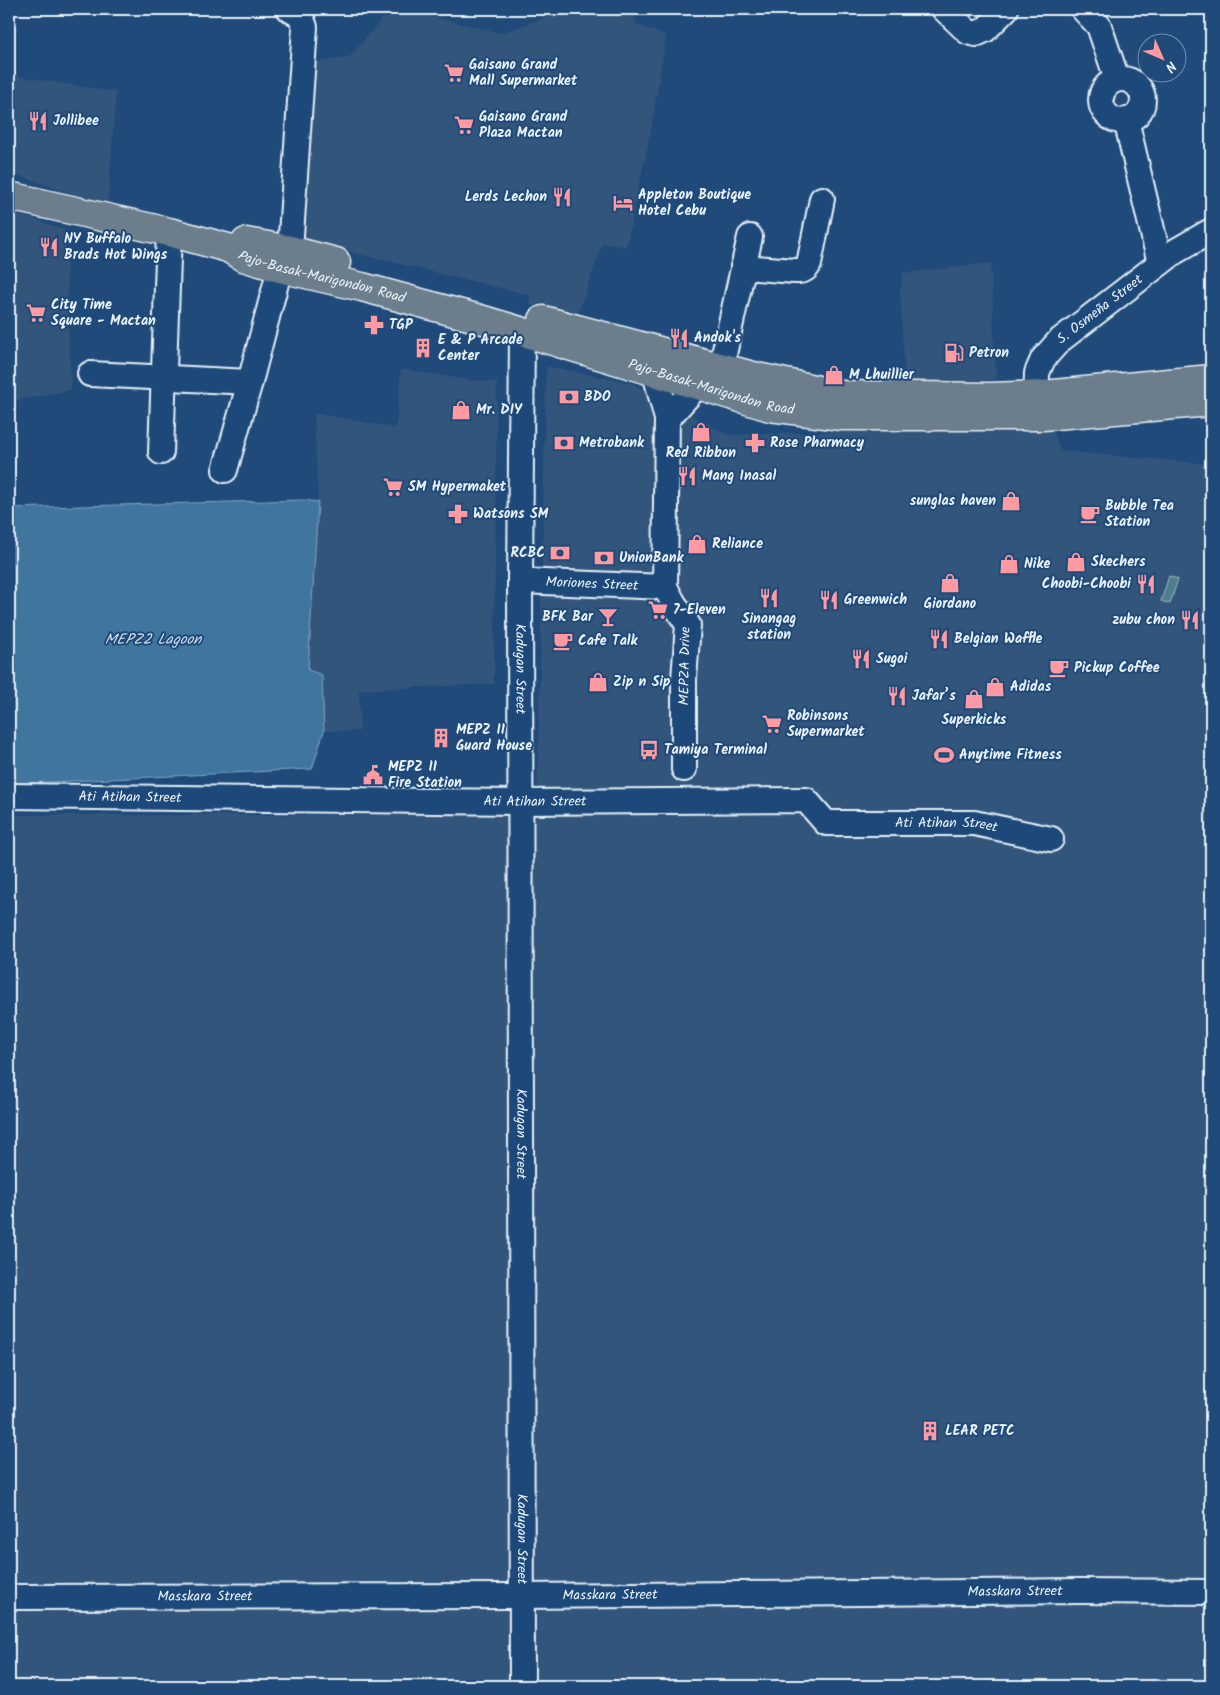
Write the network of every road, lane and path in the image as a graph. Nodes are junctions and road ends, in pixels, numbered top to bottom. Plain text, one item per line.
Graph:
1 (289, 9) edge
2 (944, 9) edge
3 (1006, 9) edge
4 (1083, 9) edge
5 (9, 196) edge
6 (822, 200) dead end
7 (1211, 231) edge
8 (169, 232) junction
9 (750, 237) dead end
10 (1168, 257) junction
11 (285, 259) junction
12 (743, 267) junction
13 (522, 333) junction
14 (721, 368) junction
15 (654, 372) junction
16 (90, 374) dead end
17 (164, 378) junction
18 (1211, 379) edge
19 (250, 382) junction
20 (698, 385) junction
21 (1211, 402) edge
22 (1036, 405) junction
23 (990, 407) junction
24 (667, 419) junction
25 (161, 452) dead end
26 (225, 470) dead end
27 (520, 581) junction
28 (666, 587) junction
29 (684, 769) dead end
30 (9, 796) edge
31 (520, 802) junction
32 (1051, 839) dead end
33 (1211, 1592) edge
34 (522, 1596) junction
35 (9, 1597) edge
36 (522, 1686) edge

1 - 11 street
2 - 3 street
4 - 10 street
5 - 8 main road, Pajo-Basak-Marigondon Road
6 - 12 street
7 - 10 street, S. Osmeña Street
8 - 11 main road, Pajo-Basak-Marigondon Road
8 - 17 street
9 - 12 street
10 - 22 street, S. Osmeña Street
11 - 13 main road, Pajo-Basak-Marigondon Road
11 - 14 main road, Pajo-Basak-Marigondon Road
11 - 19 street
12 - 14 street
13 - 15 main road, Pajo-Basak-Marigondon Road
13 - 27 street
14 - 23 main road, Pajo-Basak-Marigondon Road
15 - 20 main road, Pajo-Basak-Marigondon Road
15 - 24 street, MEPZA Drive
16 - 17 street
17 - 19 street
17 - 25 street
18 - 22 main road, Pajo-Basak-Marigondon Road
19 - 26 street
20 - 23 main road, Pajo-Basak-Marigondon Road
20 - 24 street
21 - 22 main road, Pajo-Basak-Marigondon Road
22 - 23 main road, Pajo-Basak-Marigondon Road
24 - 28 street, MEPZA Drive
27 - 28 street, Moriones Street
27 - 31 street, Kadugan Street
28 - 29 street, MEPZA Drive
30 - 31 street, Ati Atihan Street
31 - 32 street, Ati Atihan Street
31 - 34 street, Kadugan Street
33 - 34 street, Masskara Street
34 - 35 street, Masskara Street
34 - 36 street, Kadugan Street

